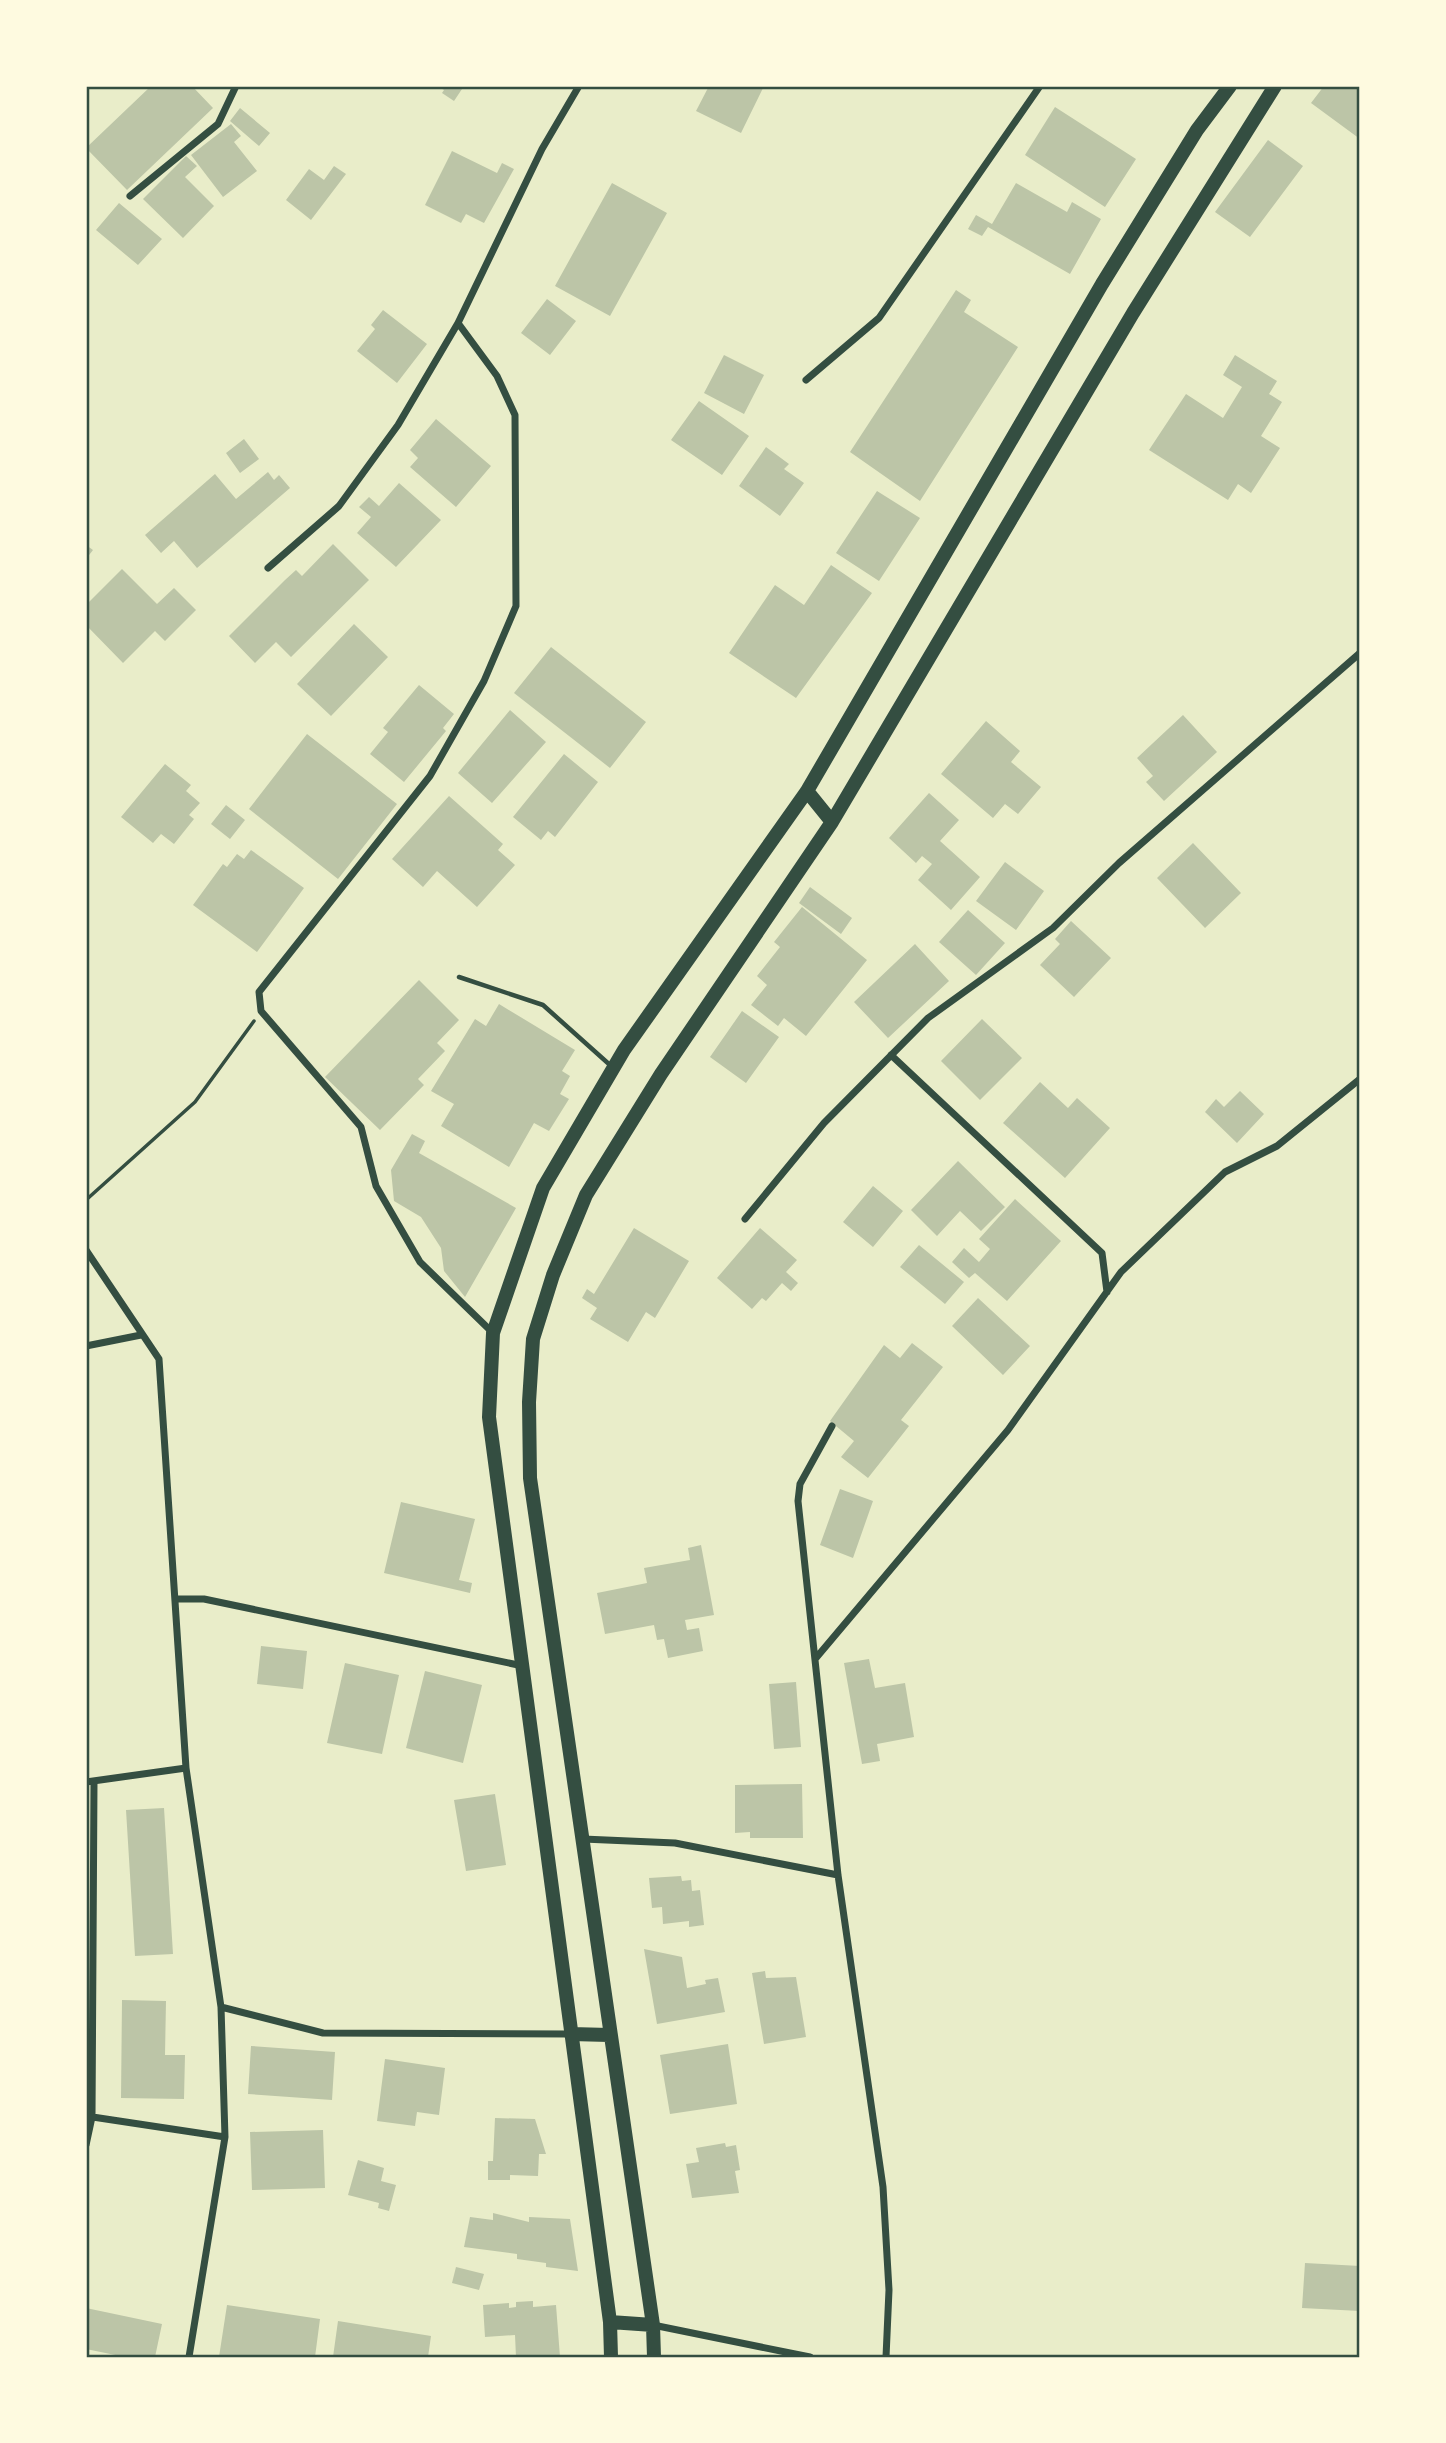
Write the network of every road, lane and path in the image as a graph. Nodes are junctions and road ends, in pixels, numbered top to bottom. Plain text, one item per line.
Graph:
1 (236, 86) edge
2 (579, 86) edge
3 (1040, 86) edge
4 (1230, 86) edge
5 (1275, 86) edge
6 (130, 196) dead end
7 (457, 323) junction
8 (806, 380) dead end
9 (268, 568) dead end
10 (1360, 653) edge
11 (807, 791) junction
12 (832, 822) junction
13 (459, 977) dead end
14 (261, 1011) junction
15 (891, 1055) junction
16 (613, 1068) junction
17 (1360, 1079) edge
18 (86, 1200) edge
19 (745, 1219) dead end
20 (86, 1250) edge
21 (1107, 1293) junction
22 (493, 1333) junction
23 (141, 1335) junction
24 (86, 1346) edge
25 (832, 1426) dead end
26 (175, 1599) junction
27 (816, 1658) junction
28 (523, 1666) junction
29 (186, 1768) junction
30 (90, 1782) edge
31 (581, 1839) junction
32 (838, 1875) junction
33 (221, 2007) junction
34 (571, 2034) junction
35 (609, 2035) junction
36 (89, 2117) edge
37 (225, 2137) junction
38 (86, 2145) edge
39 (610, 2322) junction
40 (653, 2325) junction
41 (189, 2357) edge
42 (611, 2357) edge
43 (654, 2357) edge
44 (810, 2357) edge
45 (886, 2357) edge

1 - 6 street
2 - 7 street
3 - 8 street
4 - 11 main road
5 - 12 main road
7 - 9 street
7 - 14 street
10 - 15 street
11 - 12 main road
11 - 16 main road
12 - 31 main road
13 - 16 lane
14 - 18 path
14 - 22 street
15 - 19 street
15 - 21 street
16 - 22 main road
17 - 21 street
20 - 23 street
21 - 27 street
22 - 28 main road
23 - 24 street
23 - 26 street
25 - 27 street
26 - 28 street
26 - 29 street
27 - 32 street
28 - 34 main road
29 - 30 street
29 - 33 street
30 - 36 street
31 - 32 street
31 - 35 main road
32 - 45 street
33 - 34 street
33 - 37 street
34 - 35 main road
34 - 39 main road
35 - 40 main road
36 - 37 street
36 - 38 street
37 - 41 street
39 - 40 main road
39 - 42 main road
40 - 43 main road
40 - 44 street

